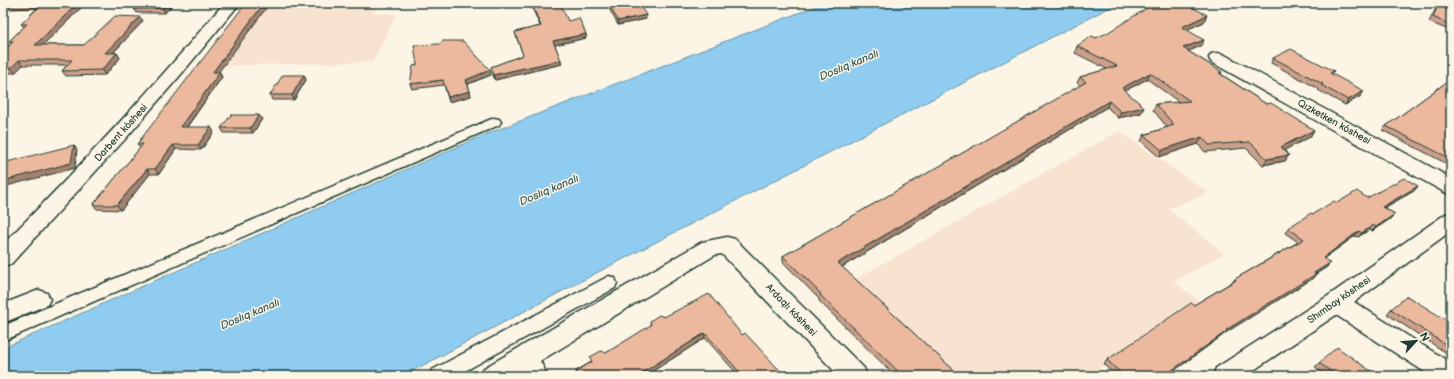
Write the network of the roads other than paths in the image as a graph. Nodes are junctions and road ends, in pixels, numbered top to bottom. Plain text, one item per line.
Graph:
1 (232, 3) edge
2 (1217, 58) dead end
3 (494, 122) dead end
4 (1451, 187) edge
5 (1451, 220) edge
6 (3, 258) edge
7 (609, 283) dead end
8 (39, 299) dead end
9 (1336, 303) junction
10 (3, 314) edge
11 (3, 334) edge
12 (530, 367) edge
13 (439, 376) edge
14 (493, 376) edge
15 (855, 376) edge
16 (1225, 376) edge
17 (1451, 376) edge

1 - 6 street, Darbent kóshesi
2 - 4 street, Qızketken kóshesi
3 - 11 street
5 - 9 street, Shımbay kóshesi
7 - 13 street
8 - 10 street
9 - 16 street, Shımbay kóshesi
9 - 17 street
12 - 14 street
12 - 15 street, Ardaqlı kóshesi

